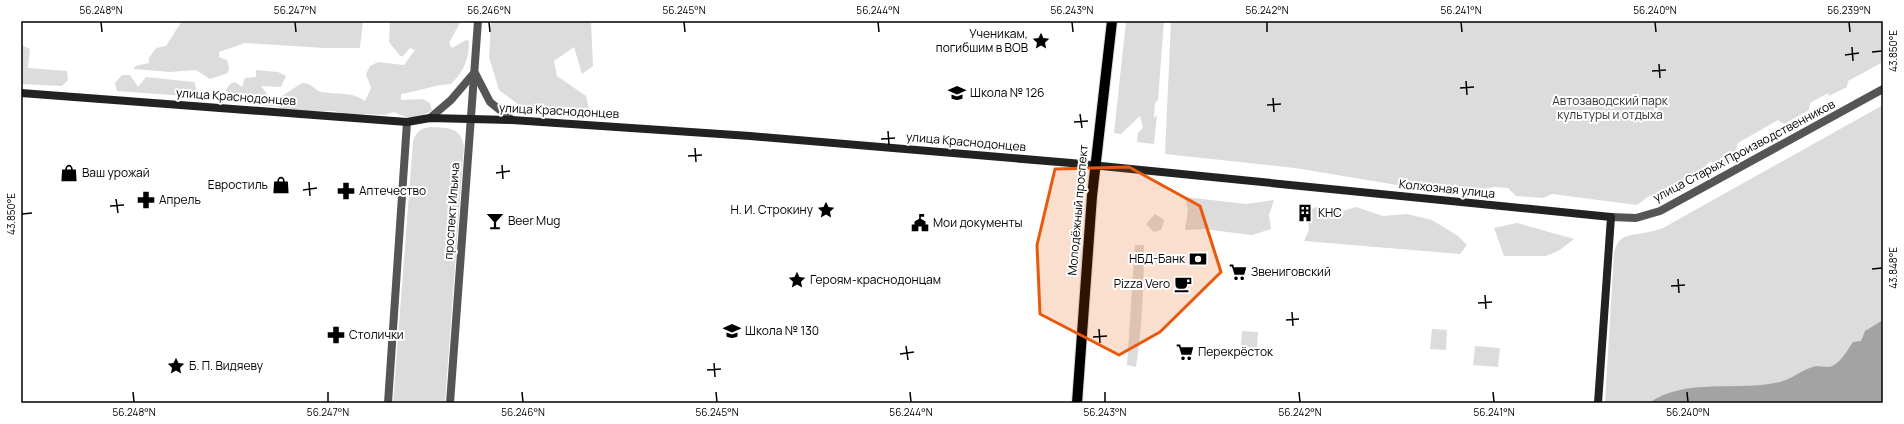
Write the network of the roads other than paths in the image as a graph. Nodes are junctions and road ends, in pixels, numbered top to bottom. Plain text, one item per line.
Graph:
1 (478, 21) edge
2 (1112, 21) edge
3 (474, 73) junction
4 (1883, 89) edge
5 (21, 93) edge
6 (430, 118) junction
7 (471, 119) junction
8 (512, 120) junction
9 (408, 122) junction
10 (1096, 165) junction
11 (1611, 217) junction
12 (388, 403) edge
13 (450, 403) edge
14 (1077, 403) edge
15 (1598, 403) edge

1 - 3 street, проспект Ильича
2 - 10 main road, Молодёжный проспект
3 - 6 street
3 - 7 street, проспект Ильича
3 - 8 street
4 - 11 street, улица Старых Производственников
5 - 9 main road, улица Краснодонцев
6 - 7 main road, улица Краснодонцев
6 - 9 main road, улица Краснодонцев
7 - 8 main road, улица Краснодонцев
7 - 13 street, проспект Ильича
8 - 10 main road, улица Краснодонцев
9 - 12 street
10 - 11 main road, Колхозная улица
10 - 14 main road, Молодёжный проспект
11 - 15 main road

